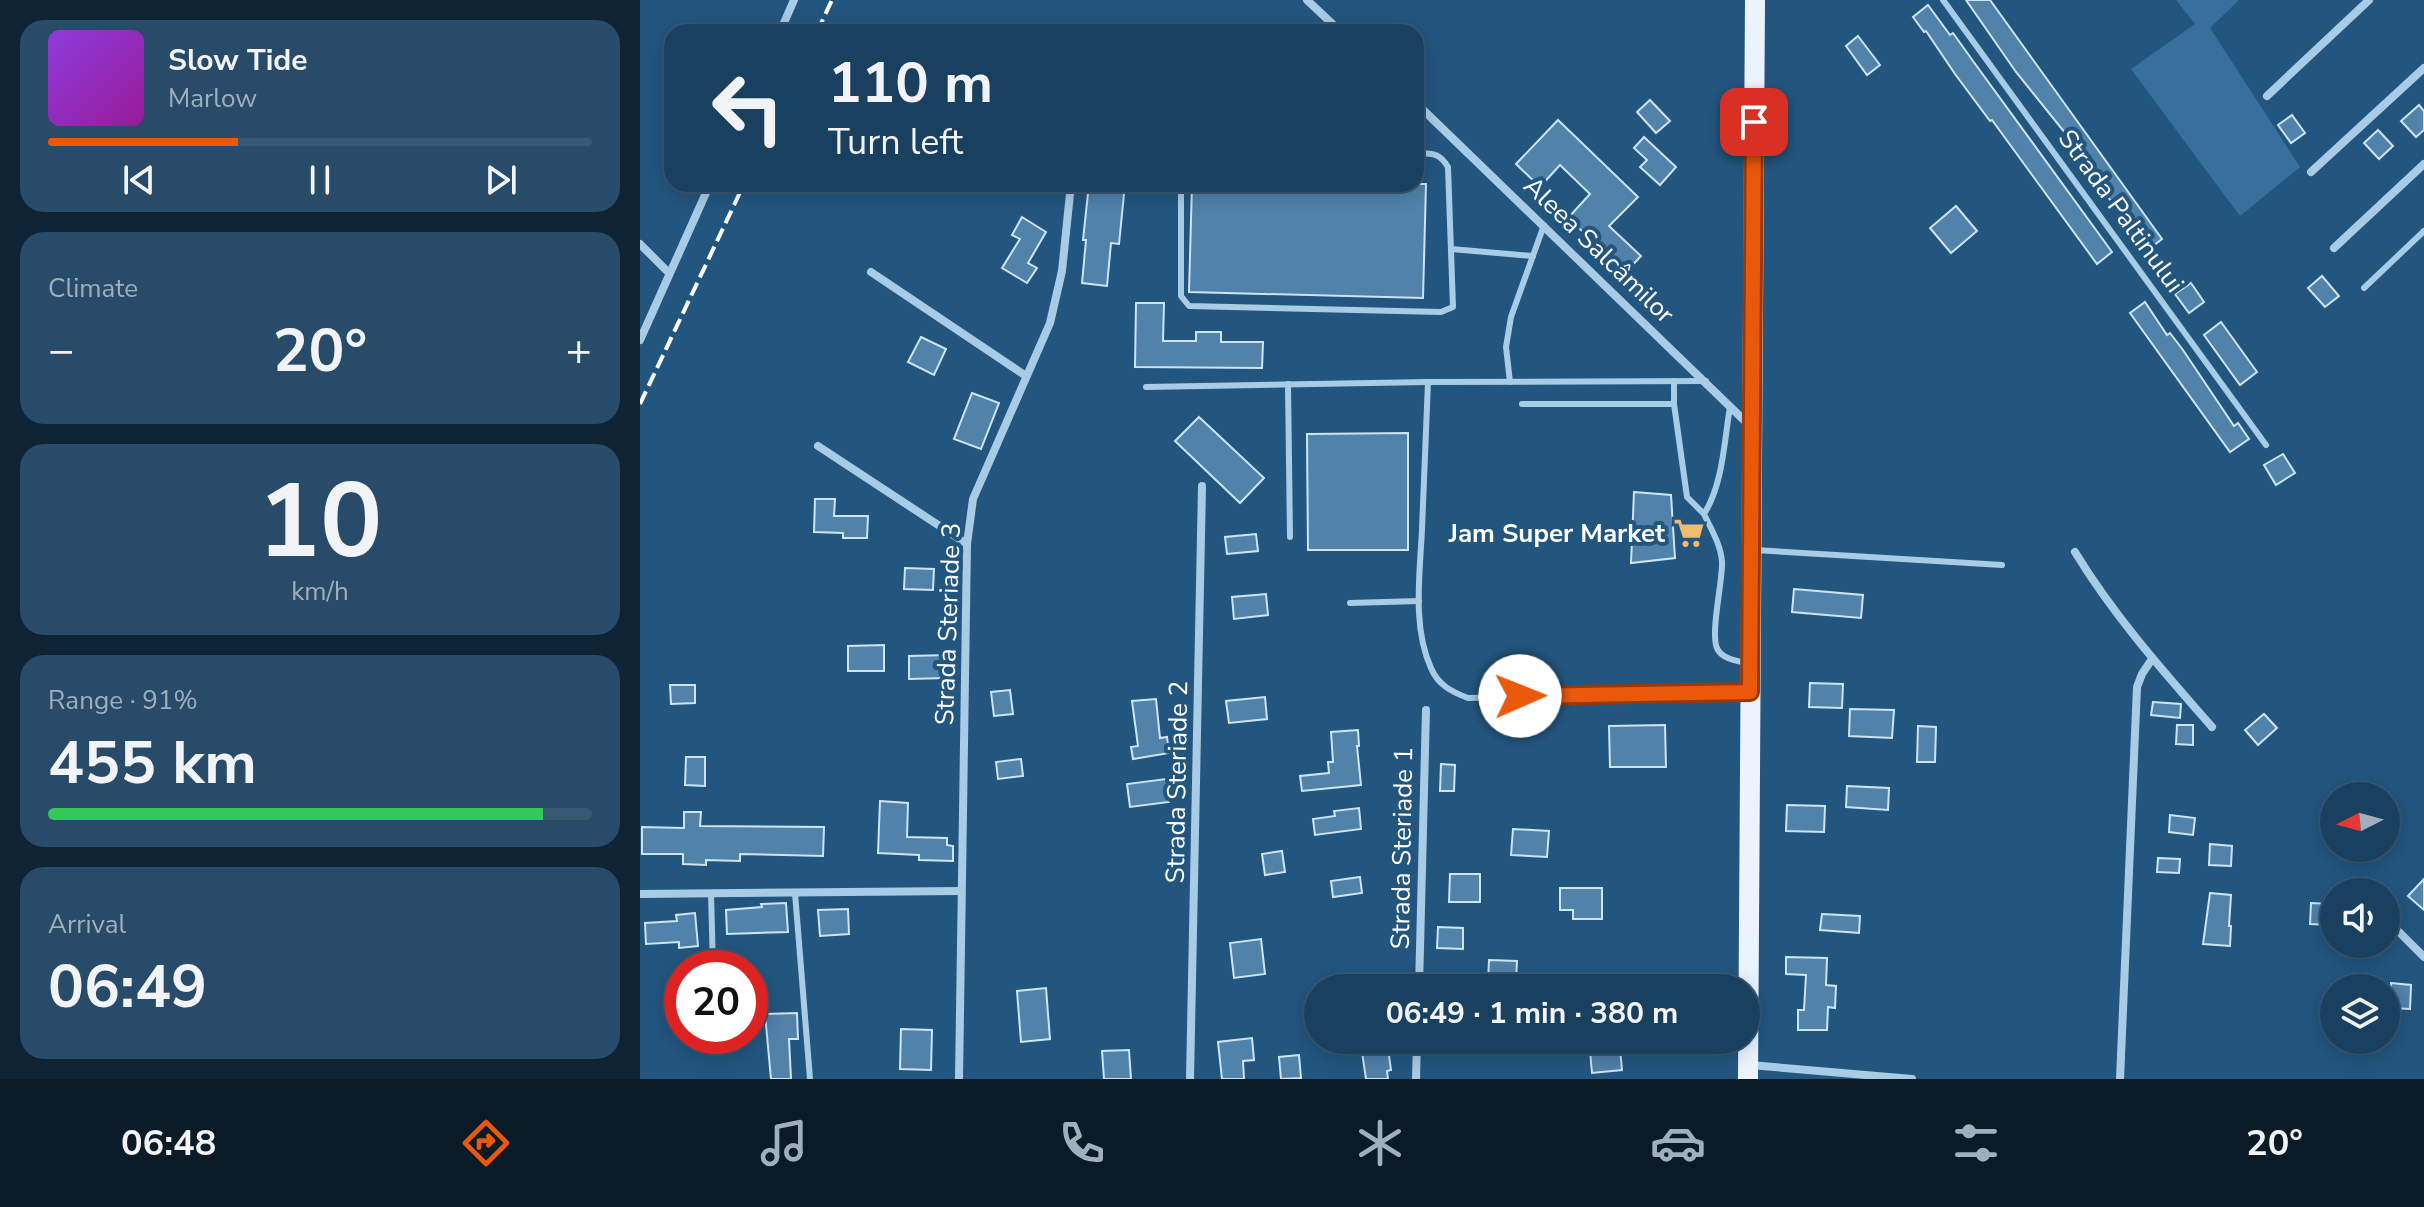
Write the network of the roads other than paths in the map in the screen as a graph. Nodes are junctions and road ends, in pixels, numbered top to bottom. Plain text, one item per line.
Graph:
1 (794, 0) edge
2 (1307, 0) edge
3 (1755, 0) edge
4 (1943, 0) edge
5 (2369, 0) edge
6 (784, 24) edge
7 (1332, 24) edge
8 (2424, 68) edge
9 (2267, 96) dead end
10 (1424, 111) edge
11 (1424, 153) edge
12 (2424, 164) edge
13 (2311, 172) dead end
14 (706, 192) edge
15 (1070, 192) edge
16 (1181, 192) edge
17 (1544, 225) junction
18 (2424, 231) edge
19 (640, 244) edge
20 (2334, 248) dead end
21 (1451, 249) junction
22 (1533, 256) junction
23 (871, 272) dead end
24 (669, 273) junction
25 (2364, 288) dead end
26 (640, 340) edge
27 (1026, 376) junction
28 (1674, 381) junction
29 (1706, 381) junction
30 (1428, 382) junction
31 (1510, 382) junction
32 (1288, 384) junction
33 (1146, 387) dead end
34 (1522, 404) dead end
35 (1674, 404) junction
36 (1730, 406) junction
37 (1752, 427) junction
38 (2266, 445) dead end
39 (818, 446) dead end
40 (1202, 486) dead end
41 (1704, 514) junction
42 (1290, 537) dead end
43 (967, 544) junction
44 (1751, 550) junction
45 (2075, 552) dead end
46 (2002, 565) dead end
47 (1419, 601) junction
48 (1350, 603) dead end
49 (2152, 659) junction
50 (1750, 664) junction
51 (1750, 692) junction
52 (1426, 710) dead end
53 (2212, 727) dead end
54 (961, 891) junction
55 (711, 893) junction
56 (795, 893) junction
57 (640, 894) edge
58 (2400, 933) edge
59 (713, 950) edge
60 (2424, 957) edge
61 (1419, 974) edge
62 (1417, 1054) edge
63 (1749, 1072) edge
64 (810, 1079) edge
65 (959, 1079) edge
66 (1190, 1079) edge
67 (1416, 1079) edge
68 (1912, 1079) edge
69 (2120, 1079) edge

1 - 6 street
2 - 7 street
3 - 37 main road
4 - 38 lane, Strada Paltinului
5 - 9 street
8 - 13 street
10 - 17 street, Aleea Salcâmilor
11 - 21 lane
12 - 20 street
14 - 24 street
15 - 27 street, Strada Steriade 3
16 - 21 lane
17 - 22 lane
17 - 29 street, Aleea Salcâmilor
18 - 25 lane
19 - 24 street
21 - 22 lane
22 - 31 lane
23 - 27 street
24 - 26 street
27 - 43 street, Strada Steriade 3
28 - 29 lane
28 - 31 lane
28 - 35 lane
29 - 36 street, Aleea Salcâmilor
30 - 31 lane
30 - 32 lane
30 - 47 lane
32 - 33 lane
32 - 42 lane
34 - 35 lane
35 - 41 lane
36 - 37 street, Aleea Salcâmilor
36 - 41 lane
37 - 44 main road
39 - 43 street
40 - 66 street, Strada Steriade 2
41 - 50 lane
43 - 54 street, Strada Steriade 3
44 - 46 lane
44 - 50 main road
45 - 49 street
47 - 48 lane
47 - 51 lane
49 - 53 street
49 - 69 street
50 - 51 main road
51 - 63 main road
52 - 61 street, Strada Steriade 1
54 - 56 street
54 - 65 street, Strada Steriade 3
55 - 56 street
55 - 57 street
55 - 59 lane
56 - 64 lane
58 - 60 street
62 - 67 street
63 - 68 street

